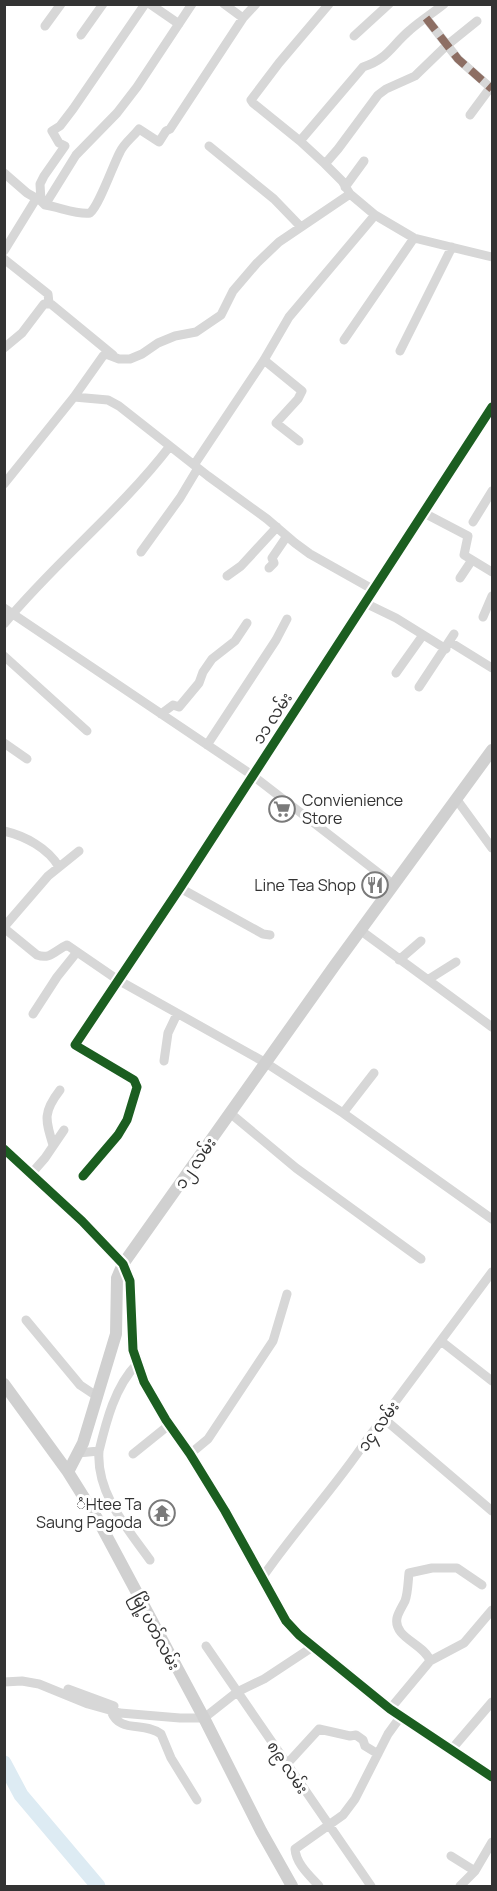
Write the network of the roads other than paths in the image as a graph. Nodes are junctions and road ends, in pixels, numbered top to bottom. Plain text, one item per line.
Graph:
1 (61, 4) edge
2 (103, 4) edge
3 (145, 4) edge
4 (150, 4) edge
5 (192, 4) edge
6 (224, 4) edge
7 (256, 4) edge
8 (328, 4) edge
9 (389, 4) edge
10 (444, 4) edge
11 (243, 18) junction
12 (426, 18) junction
13 (477, 21) dead end
14 (179, 24) junction
15 (45, 26) dead end
16 (81, 35) dead end
17 (354, 36) dead end
18 (446, 46) junction
19 (491, 88) edge
20 (470, 115) dead end
21 (300, 141) junction
22 (209, 146) dead end
23 (364, 161) dead end
24 (325, 164) junction
25 (5, 174) edge
26 (348, 191) junction
27 (40, 202) junction
28 (375, 215) junction
29 (301, 227) junction
30 (414, 238) junction
31 (452, 247) junction
32 (4, 251) edge
33 (492, 257) edge
34 (4, 259) edge
35 (49, 303) junction
36 (344, 340) dead end
37 (4, 348) edge
38 (400, 351) dead end
39 (116, 358) junction
40 (264, 360) junction
41 (74, 397) junction
42 (492, 406) edge
43 (299, 441) dead end
44 (170, 446) junction
45 (196, 466) junction
46 (4, 484) edge
47 (492, 491) edge
48 (424, 513) junction
49 (473, 522) dead end
50 (277, 527) junction
51 (287, 536) junction
52 (141, 552) dead end
53 (472, 560) junction
54 (269, 568) dead end
55 (492, 572) edge
56 (227, 576) dead end
57 (460, 578) dead end
58 (374, 590) junction
59 (492, 596) edge
60 (365, 603) junction
61 (9, 611) edge
62 (483, 617) dead end
63 (287, 619) dead end
64 (247, 623) dead end
65 (4, 624) edge
66 (423, 635) junction
67 (450, 642) junction
68 (4, 656) edge
69 (492, 668) edge
70 (396, 673) dead end
71 (419, 687) dead end
72 (161, 714) junction
73 (87, 731) dead end
74 (4, 743) edge
75 (207, 745) junction
76 (492, 750) edge
77 (27, 759) dead end
78 (252, 775) junction
79 (457, 800) junction
80 (4, 831) edge
81 (492, 848) edge
82 (79, 851) dead end
83 (59, 867) junction
84 (394, 885) junction
85 (180, 888) junction
86 (4, 928) edge
87 (360, 930) junction
88 (270, 935) dead end
89 (421, 941) dead end
90 (77, 952) junction
91 (399, 960) junction
92 (456, 963) dead end
93 (118, 980) junction
94 (429, 980) junction
95 (33, 1014) dead end
96 (177, 1014) junction
97 (492, 1027) edge
98 (164, 1061) dead end
99 (266, 1063) junction
100 (374, 1073) dead end
101 (60, 1090) dead end
102 (230, 1113) junction
103 (343, 1113) junction
104 (64, 1130) dead end
105 (53, 1145) junction
106 (4, 1149) edge
107 (31, 1174) junction
108 (83, 1176) dead end
109 (492, 1219) edge
110 (421, 1259) dead end
111 (123, 1264) junction
112 (492, 1272) edge
113 (287, 1294) dead end
114 (26, 1320) dead end
115 (441, 1341) junction
116 (137, 1364) junction
117 (492, 1381) edge
118 (4, 1384) edge
119 (98, 1397) junction
120 (383, 1418) junction
121 (169, 1425) junction
122 (99, 1451) junction
123 (78, 1453) junction
124 (133, 1454) dead end
125 (190, 1454) junction
126 (68, 1472) junction
127 (492, 1511) edge
128 (150, 1560) dead end
129 (262, 1578) junction
130 (482, 1584) dead end
131 (492, 1610) edge
132 (206, 1646) dead end
133 (314, 1646) junction
134 (430, 1660) junction
135 (4, 1676) edge
136 (4, 1682) edge
137 (237, 1692) junction
138 (492, 1702) edge
139 (111, 1711) junction
140 (395, 1712) junction
141 (130, 1713) junction
142 (204, 1718) junction
143 (451, 1750) junction
144 (378, 1754) junction
145 (286, 1765) junction
146 (492, 1777) edge
147 (197, 1800) dead end
148 (328, 1826) junction
149 (492, 1842) edge
150 (451, 1856) dead end
151 (475, 1871) junction
152 (292, 1887) edge
153 (319, 1887) edge
154 (371, 1887) edge
155 (460, 1887) edge

1 - 15 street
2 - 16 street
3 - 27 street
4 - 14 street
5 - 14 street
6 - 11 street
7 - 11 street
8 - 21 street
9 - 17 street
10 - 12 street
11 - 27 street
12 - 18 street
12 - 21 street
13 - 18 street
14 - 27 street
18 - 19 street
18 - 24 street
19 - 20 street
21 - 24 street
22 - 29 street
23 - 26 street
24 - 26 street
25 - 27 street
26 - 28 street
26 - 29 street
27 - 32 street
28 - 30 street
28 - 40 street
29 - 39 street
30 - 31 street
30 - 36 street
31 - 33 street
31 - 38 street
34 - 35 street
35 - 37 street
35 - 39 street
39 - 41 street
40 - 43 street
40 - 45 street
41 - 44 street
41 - 46 street
42 - 48 street, ၁၁ လမ်း
44 - 45 street
44 - 61 street
45 - 50 street
45 - 52 street
47 - 49 street
48 - 53 street
48 - 58 street, ၁၁ လမ်း
50 - 51 street
50 - 56 street
51 - 54 street
51 - 58 street
53 - 55 street
53 - 57 street
58 - 60 street, ၁၁ လမ်း
59 - 62 street
60 - 66 street
60 - 78 street, ၁၁ လမ်း
61 - 65 street
61 - 72 street
63 - 75 street
64 - 72 street
66 - 67 street
66 - 70 street
67 - 69 street
67 - 71 street
68 - 73 street
72 - 75 street
74 - 77 street
75 - 78 street
76 - 79 main road, ၁၂ လမ်း
78 - 84 street
78 - 85 street, ၁၁ လမ်း
79 - 81 street
79 - 84 main road, ၁၂ လမ်း
80 - 83 street
82 - 83 street
83 - 86 street
84 - 87 main road, ၁၂ လမ်း
85 - 88 street
85 - 93 street, ၁၁ လမ်း
86 - 90 street
87 - 91 street
87 - 99 main road, ၁၂ လမ်း
89 - 91 street
90 - 93 street
90 - 95 street
91 - 94 street
92 - 94 street
93 - 96 street
93 - 108 street, ၁၁ လမ်း
94 - 97 street
96 - 98 street
96 - 99 street
99 - 102 main road, ၁၂ လမ်း
99 - 103 street
100 - 103 street
101 - 105 street
102 - 110 street
102 - 111 main road, ၁၂ လမ်း
103 - 109 street
104 - 105 street
105 - 107 street
106 - 107 street
107 - 111 street
111 - 116 main road
111 - 119 main road, ၁၂ လမ်း
112 - 115 street, ၁၄ လမ်း
113 - 125 street
114 - 119 street
115 - 117 street
115 - 120 street, ၁၄ လမ်း
116 - 121 main road
116 - 122 street
118 - 126 main road, မြို့ပတ်လမ်း
119 - 123 main road, ၁၂ လမ်း
120 - 127 street
120 - 129 street, ၁၄ လမ်း
121 - 124 street
121 - 125 main road
122 - 123 street
122 - 128 street
123 - 126 main road, ၁၂ လမ်း
125 - 129 main road
126 - 142 main road, မြို့ပတ်လမ်း
129 - 133 main road
130 - 134 street
131 - 134 street
132 - 137 street, ၈၉ လမ်း
133 - 137 street
133 - 140 main road
134 - 140 street
135 - 141 street
136 - 139 street
137 - 142 street
137 - 145 street, ၈၉ လမ်း
138 - 143 street
139 - 141 street
139 - 147 street
140 - 143 main road
140 - 144 street
141 - 142 street
142 - 152 main road, မြို့ပတ်လမ်း
143 - 146 main road
144 - 145 street
144 - 148 street
145 - 148 street, ၈၉ လမ်း
148 - 153 street
148 - 154 street, ၈၉ လမ်း
149 - 151 street
150 - 151 street
151 - 155 street

